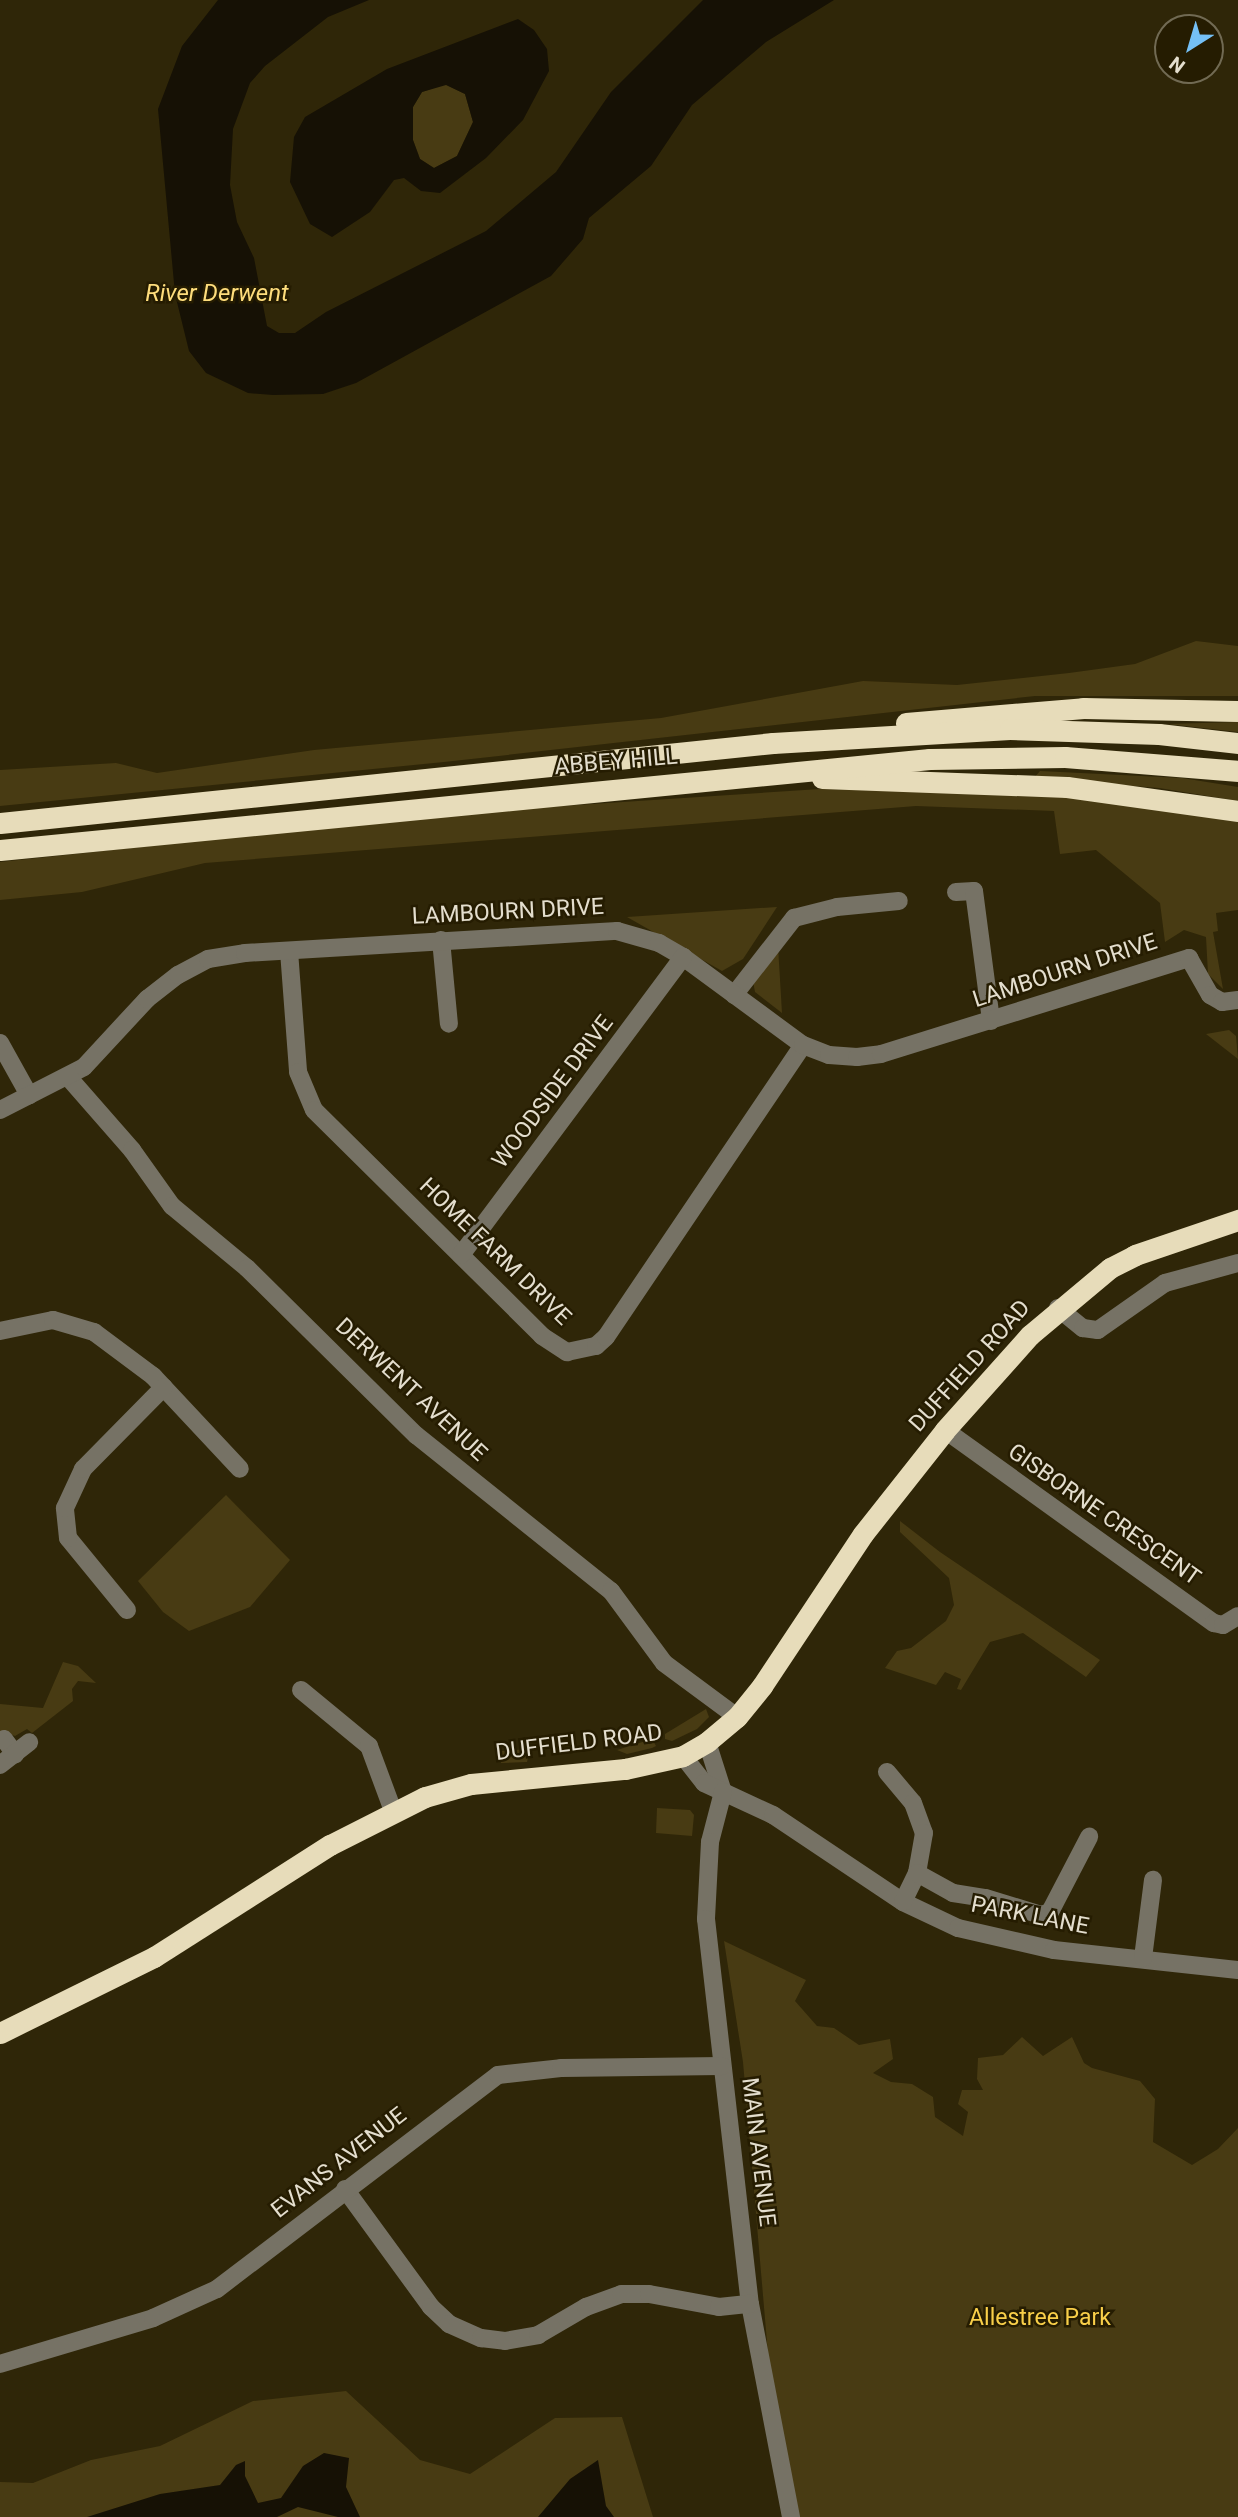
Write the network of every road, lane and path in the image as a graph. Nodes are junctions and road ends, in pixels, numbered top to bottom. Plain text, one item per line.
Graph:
1 (1238, 712) edge
2 (773, 743) junction
3 (1238, 743) edge
4 (1238, 771) edge
5 (754, 776) junction
6 (1238, 811) edge
7 (0, 823) edge
8 (0, 850) edge
9 (956, 892) dead end
10 (898, 901) dead end
11 (441, 940) junction
12 (289, 951) junction
13 (683, 957) junction
14 (734, 995) junction
15 (1238, 1000) edge
16 (991, 1021) junction
17 (449, 1024) dead end
18 (0, 1043) edge
19 (803, 1045) junction
20 (69, 1078) junction
21 (29, 1094) junction
22 (0, 1110) edge
23 (1238, 1220) edge
24 (461, 1255) junction
25 (1238, 1263) edge
26 (1058, 1308) junction
27 (0, 1331) edge
28 (164, 1387) junction
29 (945, 1430) junction
30 (240, 1469) dead end
31 (127, 1610) dead end
32 (1238, 1616) edge
33 (302, 1690) dead end
34 (737, 1717) junction
35 (4, 1738) dead end
36 (29, 1742) dead end
37 (707, 1742) junction
38 (15, 1754) junction
39 (682, 1756) junction
40 (0, 1765) edge
41 (887, 1772) dead end
42 (723, 1792) junction
43 (393, 1811) junction
44 (1089, 1837) dead end
45 (917, 1873) junction
46 (1153, 1880) dead end
47 (903, 1902) junction
48 (1143, 1958) junction
49 (1238, 1970) edge
50 (0, 2033) edge
51 (722, 2066) junction
52 (345, 2189) junction
53 (750, 2304) junction
54 (0, 2364) edge
55 (791, 2517) edge

1 - 2 highway
2 - 3 highway, ABBEY HILL
2 - 7 highway, ABBEY HILL
4 - 5 highway, ABBEY HILL
5 - 6 highway
5 - 8 highway, ABBEY HILL
9 - 16 street
10 - 14 street
11 - 12 street, LAMBOURN DRIVE
11 - 13 street, LAMBOURN DRIVE
11 - 17 street
12 - 20 street, LAMBOURN DRIVE
12 - 24 street, HOME FARM DRIVE
13 - 14 street, LAMBOURN DRIVE
13 - 24 street, WOODSIDE DRIVE
14 - 19 street, LAMBOURN DRIVE
15 - 16 street, LAMBOURN DRIVE
16 - 19 street, LAMBOURN DRIVE
18 - 21 street
19 - 24 street, HOME FARM DRIVE
20 - 21 street, LAMBOURN DRIVE
20 - 34 street, DERWENT AVENUE
21 - 22 street, LAMBOURN DRIVE
23 - 26 highway, DUFFIELD ROAD
25 - 26 street, DUFFIELD ROAD
26 - 29 highway, DUFFIELD ROAD
27 - 28 street
28 - 30 street
28 - 31 street
29 - 32 street, GISBORNE CRESCENT
29 - 34 highway, DUFFIELD ROAD
33 - 43 street
34 - 37 highway, DUFFIELD ROAD
35 - 38 street
36 - 38 street
37 - 39 highway, DUFFIELD ROAD
37 - 42 street
38 - 40 street
39 - 42 street, PARK LANE
39 - 43 highway, DUFFIELD ROAD
41 - 45 street
42 - 47 street, PARK LANE
42 - 51 street, MAIN AVENUE
43 - 50 highway, DUFFIELD ROAD
44 - 45 street
45 - 47 street
46 - 48 street
47 - 48 street, PARK LANE
48 - 49 street, PARK LANE
51 - 52 street, EVANS AVENUE
51 - 53 street, MAIN AVENUE
52 - 53 street
52 - 54 street, EVANS AVENUE
53 - 55 street, MAIN AVENUE

